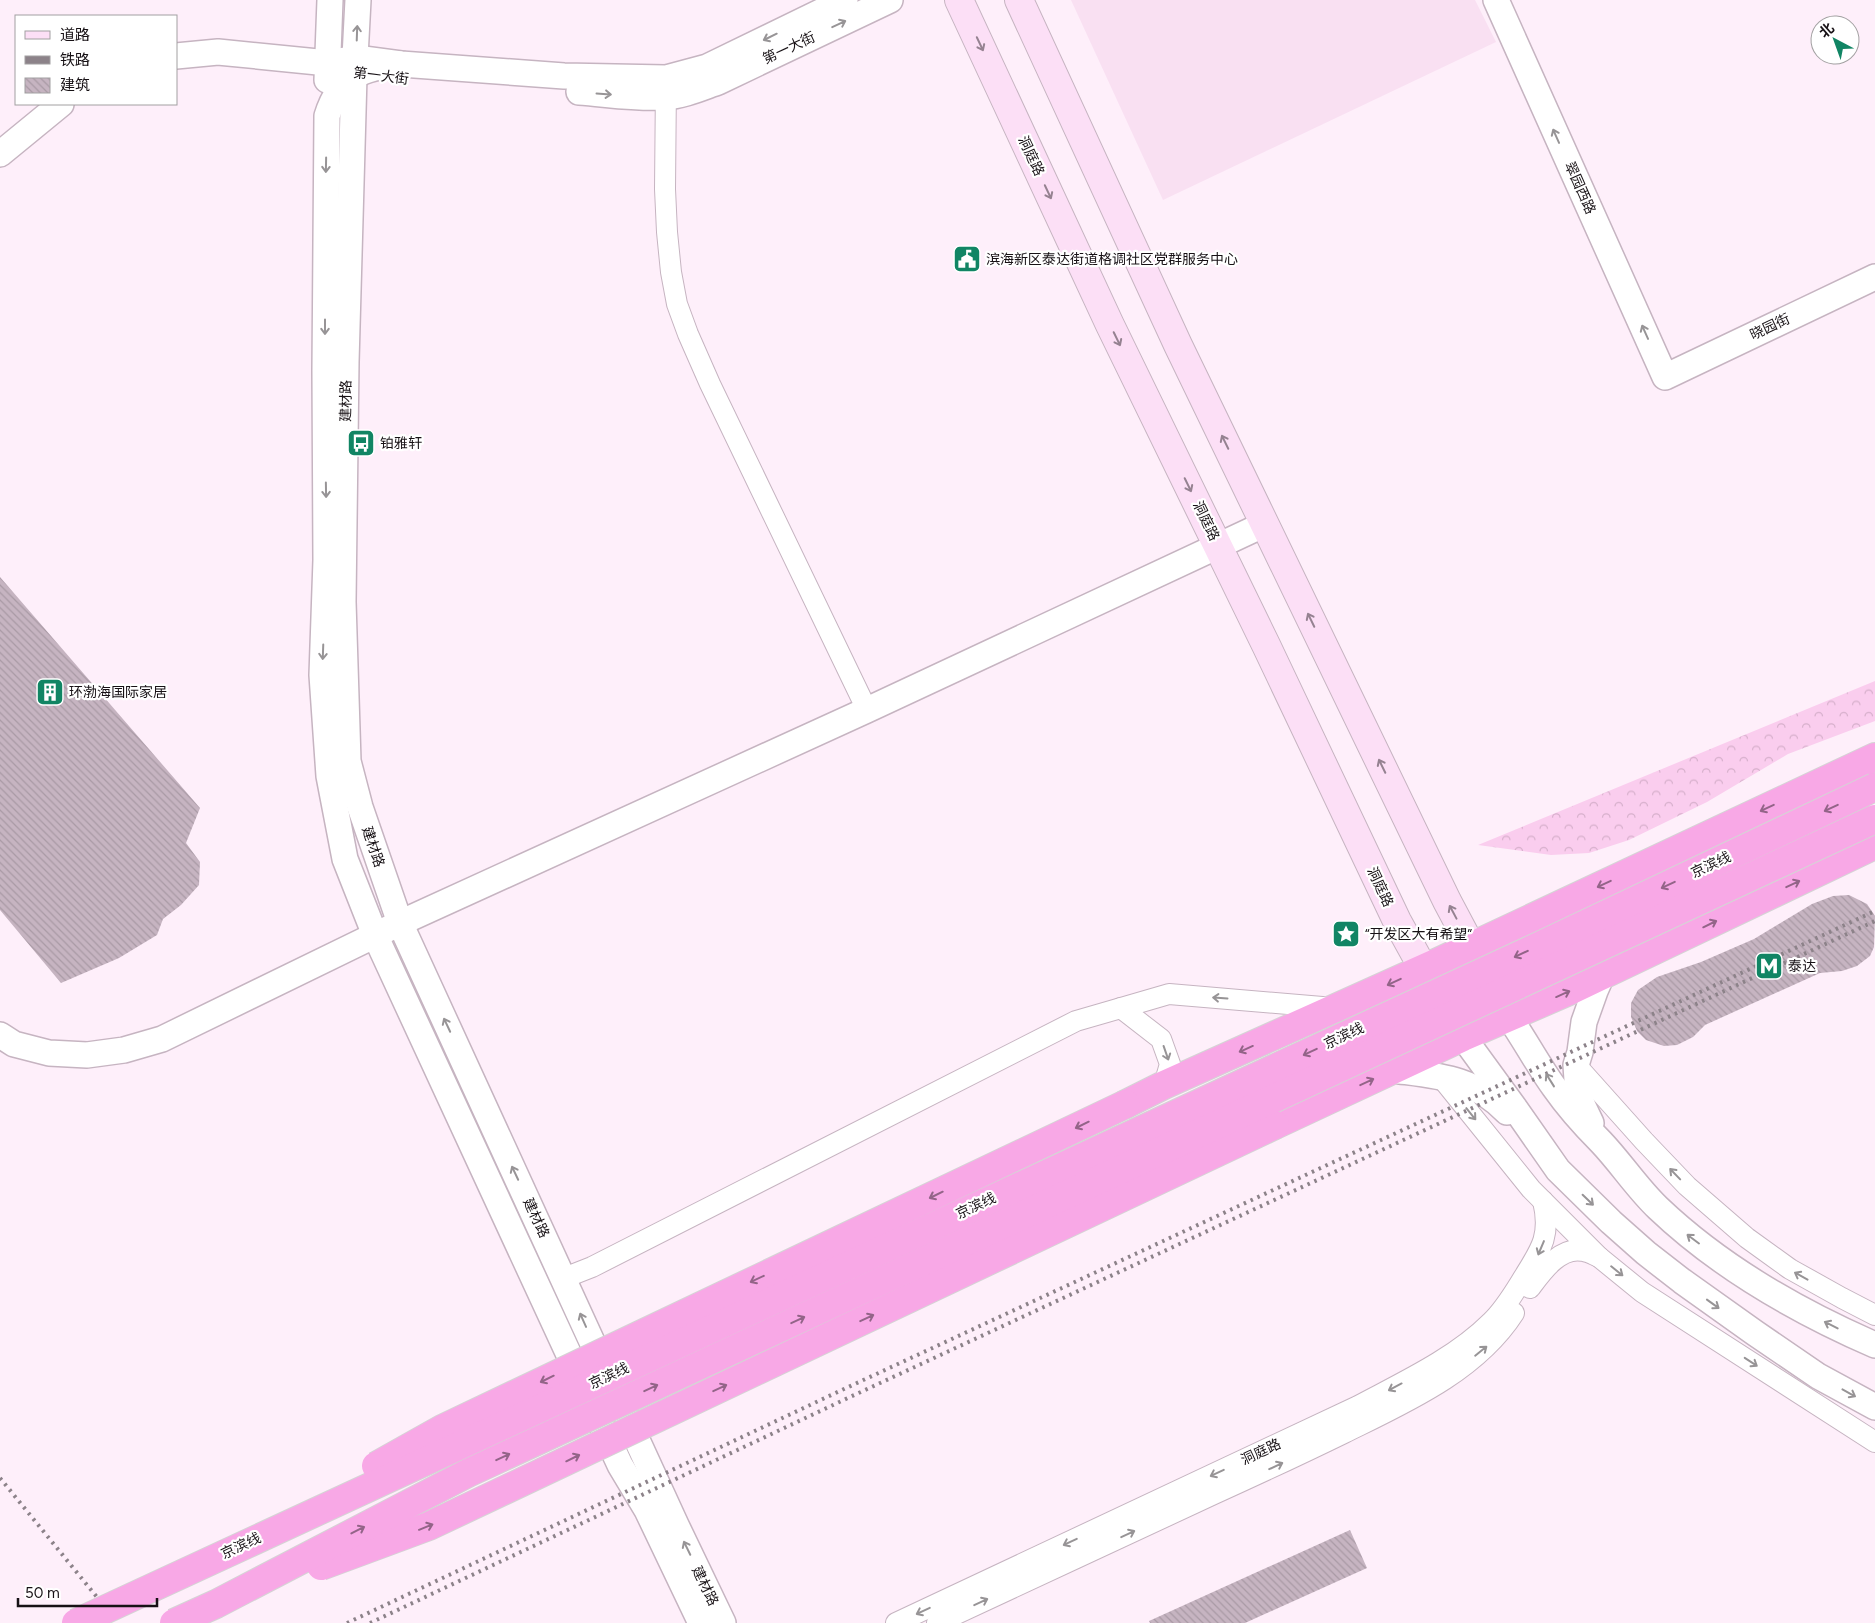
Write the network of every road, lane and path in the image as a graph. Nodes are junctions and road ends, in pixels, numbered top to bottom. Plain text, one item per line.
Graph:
1 (330, 0) edge
2 (358, 0) edge
3 (845, 0) edge
4 (890, 0) edge
5 (959, 0) edge
6 (1019, 0) edge
7 (1496, 0) edge
8 (178, 56) edge
9 (328, 63) junction
10 (355, 67) junction
11 (400, 72) junction
12 (666, 87) junction
13 (60, 105) edge
14 (327, 116) junction
15 (353, 117) junction
16 (0, 154) edge
17 (1875, 277) edge
18 (1665, 377) joint
19 (1265, 524) junction
20 (1218, 546) junction
21 (866, 710) junction
22 (1875, 757) edge
23 (1875, 787) edge
24 (1875, 819) edge
25 (1875, 845) edge
26 (400, 923) junction
27 (376, 934) junction
28 (1471, 947) junction
29 (1424, 969) junction
30 (1602, 975) junction
31 (1121, 1008) junction
32 (1338, 1008) junction
33 (1509, 1017) junction
34 (0, 1035) edge
35 (1463, 1037) junction
36 (1576, 1065) junction
37 (1392, 1070) junction
38 (1440, 1076) junction
39 (1164, 1085) junction
40 (1601, 1143) junction
41 (1558, 1170) junction
42 (1543, 1201) junction
43 (1599, 1257) junction
44 (564, 1278) junction
45 (1875, 1315) edge
46 (1875, 1345) edge
47 (1875, 1407) edge
48 (1875, 1442) edge
49 (199, 1566) junction
50 (216, 1604) junction
51 (76, 1623) edge
52 (174, 1623) edge
53 (701, 1623) edge
54 (723, 1623) edge
55 (896, 1623) edge
56 (937, 1623) edge

1 - 9 street
10 -> 2 street, 建材路
3 -> 12 street, 第一大街
12 -> 4 street, 第一大街
5 -> 20 main road, 洞庭路
19 -> 6 main road
18 -> 7 street, 翠园西路
8 - 9 street, 第一大街
9 - 10 street, 第一大街
9 - 14 street
10 - 11 street, 第一大街
10 - 14 street
10 - 15 street, 建材路
11 - 12 street, 第一大街
11 - 15 street
12 - 21 street
13 - 16 street
14 -> 27 street
15 - 26 street, 建材路
17 - 18 street, 晓园街
19 - 20 street
28 -> 19 main road
20 - 21 street
20 - 29 main road, 洞庭路
21 - 26 street
22 -> 28 highway
23 -> 49 highway, 京滨线, bridge
50 -> 24 highway, 京滨线, bridge
30 -> 25 highway
26 - 27 street
44 -> 26 street, 建材路
27 - 34 street
27 - 53 street
28 - 29 highway
28 - 33 main road
29 -> 32 highway
29 - 35 main road, 洞庭路
33 -> 30 highway
30 - 36 street
32 -> 31 street
31 -> 39 street
31 - 44 street
32 -> 39 highway
33 - 35 highway
40 -> 33 street
35 - 37 highway
35 - 41 street
36 - 40 street
45 -> 36 street
37 - 38 street
50 -> 37 highway, bridge
38 - 41 street
38 -> 42 street
39 -> 49 highway, bridge
46 -> 40 street
41 -> 47 street
42 - 43 street
42 -> 55 street, 洞庭路
43 -> 48 street
56 -> 43 street, 洞庭路
54 -> 44 street, 建材路
49 - 51 highway, 京滨线, bridge
50 - 52 highway, 京滨线, bridge

